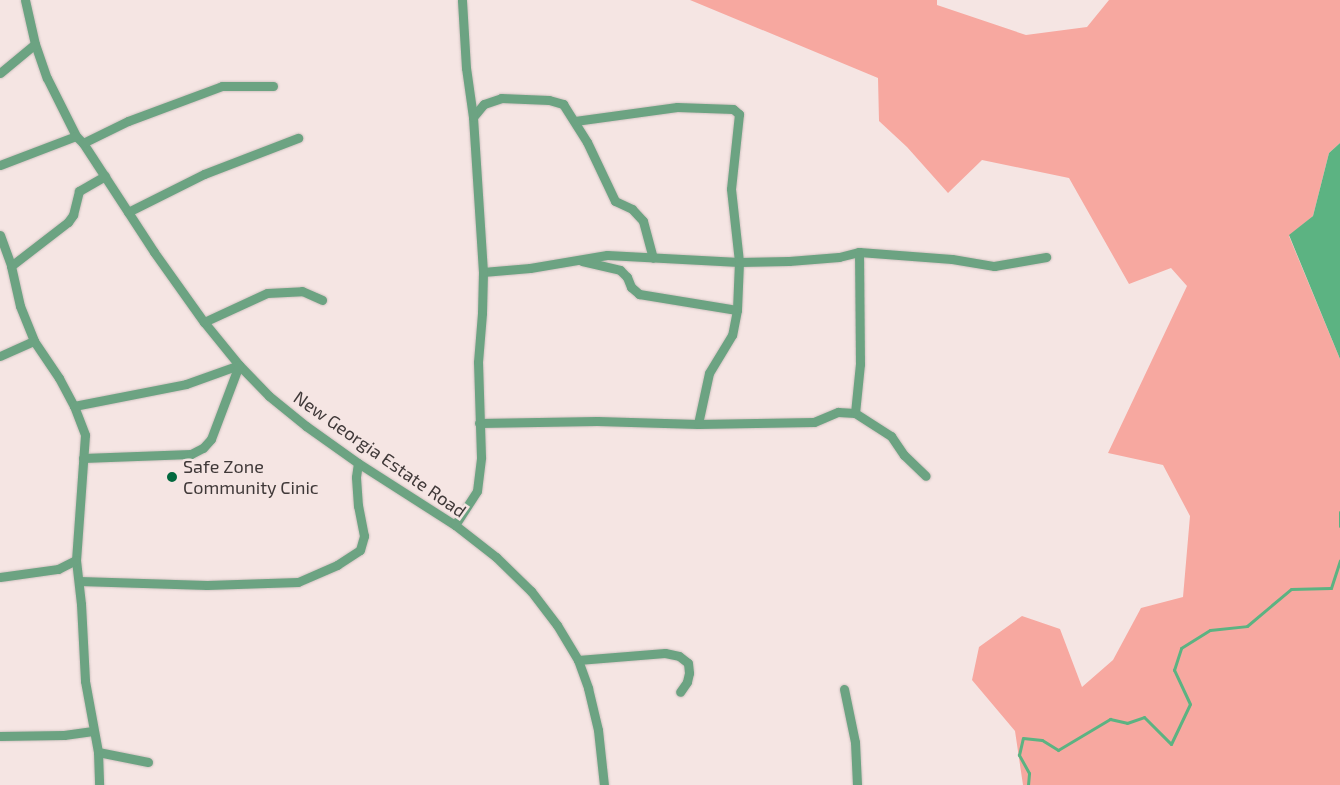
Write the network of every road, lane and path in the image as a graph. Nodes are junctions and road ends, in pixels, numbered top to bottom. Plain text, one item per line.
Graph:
1 (25, 0) edge
2 (462, 0) edge
3 (35, 44) junction
4 (0, 73) edge
5 (273, 86) dead end
6 (473, 117) junction
7 (575, 121) junction
8 (76, 136) junction
9 (298, 138) dead end
10 (83, 143) junction
11 (0, 165) edge
12 (105, 176) junction
13 (128, 212) junction
14 (0, 236) edge
15 (859, 252) junction
16 (1046, 256) dead end
17 (653, 258) junction
18 (576, 260) junction
19 (739, 262) junction
20 (11, 266) junction
21 (483, 272) junction
22 (322, 300) dead end
23 (737, 310) junction
24 (204, 322) junction
25 (34, 341) junction
26 (0, 356) edge
27 (239, 365) junction
28 (74, 406) junction
29 (856, 413) junction
30 (479, 423) junction
31 (698, 424) junction
32 (83, 458) junction
33 (358, 463) junction
34 (926, 476) dead end
35 (455, 526) junction
36 (76, 560) junction
37 (0, 577) edge
38 (79, 581) junction
39 (578, 660) junction
40 (844, 689) dead end
41 (680, 692) dead end
42 (93, 731) junction
43 (0, 736) edge
44 (98, 752) junction
45 (148, 762) dead end
46 (99, 785) edge
47 (604, 785) edge
48 (857, 785) edge

1 - 3 street, New Georgia Estate Road
2 - 6 street
3 - 4 street
3 - 8 street, New Georgia Estate Road
5 - 10 street
6 - 7 street
6 - 21 street
7 - 17 street
7 - 19 street
8 - 10 street, New Georgia Estate Road
8 - 11 street
9 - 13 street
10 - 12 street, New Georgia Estate Road
12 - 13 street, New Georgia Estate Road
12 - 20 street
13 - 24 street, New Georgia Estate Road
14 - 20 street
15 - 16 street
15 - 19 street
15 - 29 street
17 - 18 street
17 - 19 street
18 - 21 street
18 - 23 street
19 - 23 street
20 - 25 street
21 - 30 street
22 - 24 street
23 - 31 street
24 - 27 street, New Georgia Estate Road
25 - 26 street
25 - 28 street
27 - 28 street
27 - 32 street
27 - 33 street, New Georgia Estate Road
28 - 32 street
29 - 31 street
29 - 34 street
30 - 31 street
30 - 35 street
32 - 36 street
33 - 35 street, New Georgia Estate Road
33 - 38 street
35 - 39 street, New Georgia Estate Road
36 - 37 street
36 - 38 street
38 - 42 street
39 - 41 street
39 - 47 street, New Georgia Estate Road
40 - 48 street
42 - 43 street
42 - 44 street
44 - 45 street
44 - 46 street

